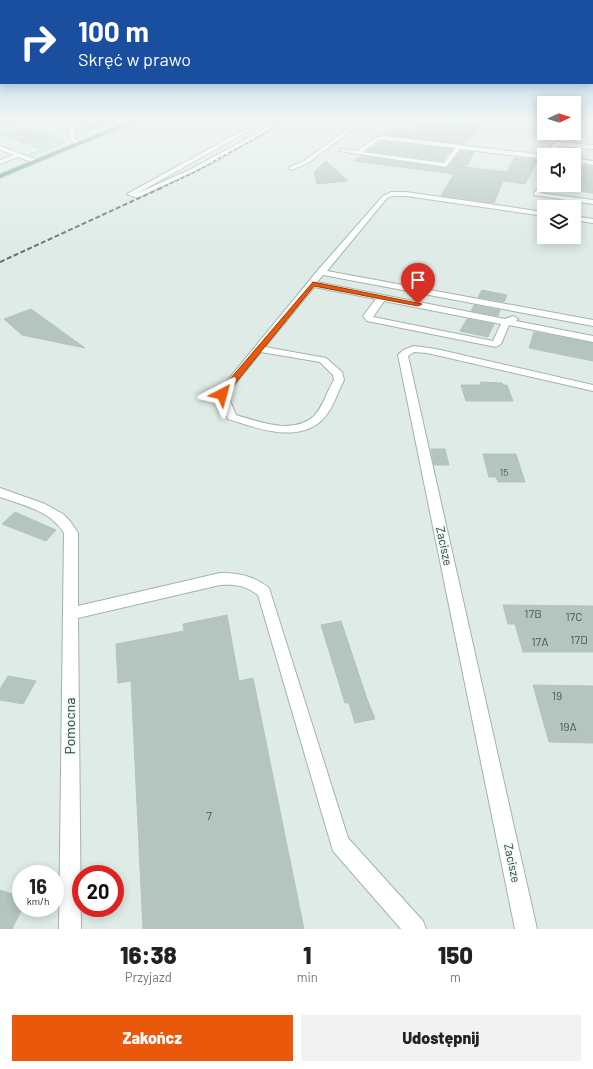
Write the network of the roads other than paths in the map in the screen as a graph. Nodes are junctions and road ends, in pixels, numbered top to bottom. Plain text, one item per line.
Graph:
1 (30, 163) edge
2 (186, 163) edge
3 (206, 163) edge
4 (303, 163) edge
5 (434, 163) edge
6 (447, 163) edge
7 (291, 168) dead end
8 (0, 176) edge
9 (538, 192) edge
10 (593, 202) edge
11 (537, 213) edge
12 (581, 219) edge
13 (593, 221) edge
14 (321, 272) junction
15 (313, 284) junction
16 (412, 289) junction
17 (382, 297) junction
18 (403, 302) junction
19 (528, 311) junction
20 (506, 322) junction
21 (593, 324) edge
22 (593, 339) edge
23 (259, 349) junction
24 (593, 388) edge
25 (0, 492) edge
26 (70, 614) junction
27 (70, 929) edge
28 (415, 929) edge
29 (526, 929) edge

1 - 8 main road
2 - 3 street
4 - 7 street
5 - 6 street
9 - 10 street
11 - 14 street
12 - 13 street
14 - 15 street
14 - 16 street
15 - 17 street
15 - 23 street
16 - 18 street
16 - 19 street
17 - 18 street
17 - 20 street
18 - 20 street
19 - 20 street
19 - 21 street
20 - 22 street
23 - 23 street
24 - 29 street, Zacisze
25 - 26 street, Pomocna
26 - 27 street, Pomocna
26 - 28 street

